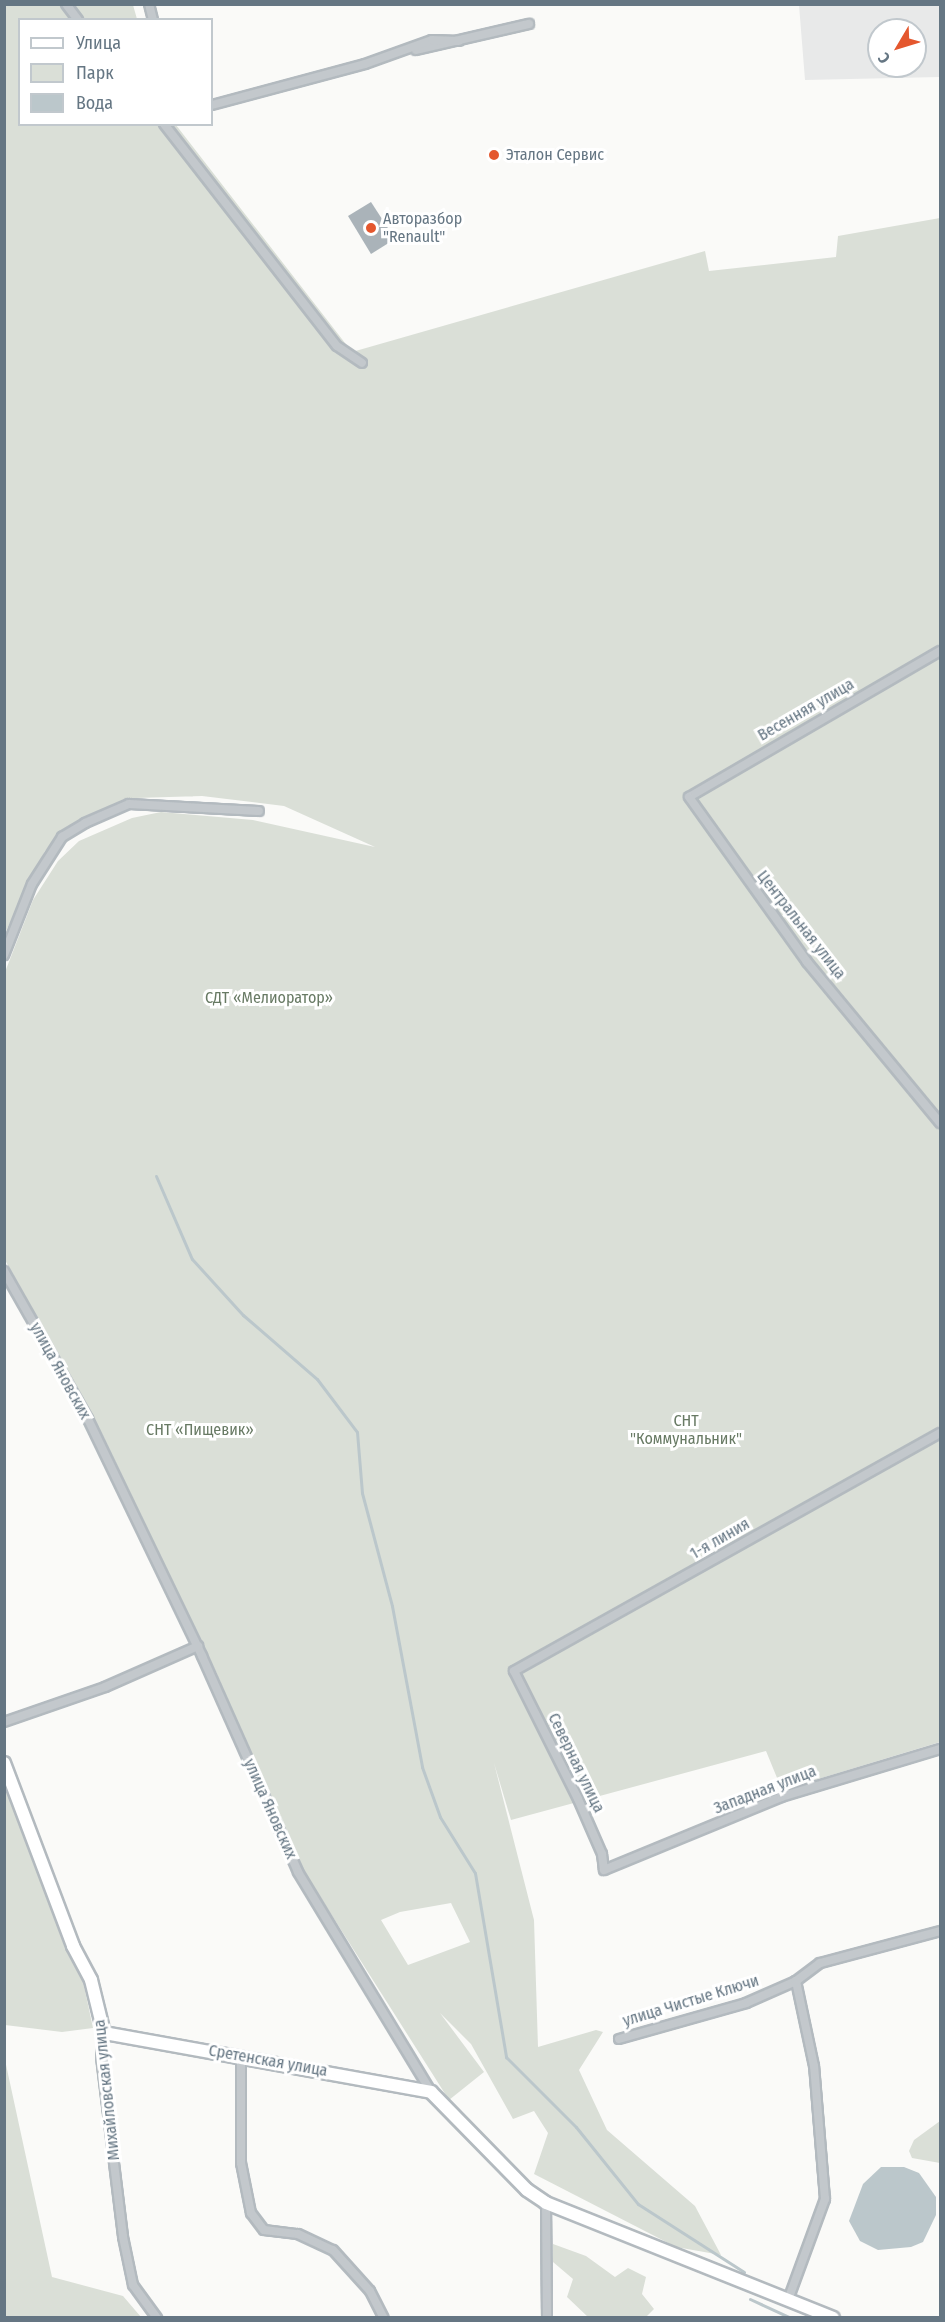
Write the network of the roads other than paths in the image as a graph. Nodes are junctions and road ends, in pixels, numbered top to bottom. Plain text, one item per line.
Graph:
1 (66, 4) edge
2 (76, 18) edge
3 (529, 24) dead end
4 (213, 105) edge
5 (166, 126) edge
6 (362, 363) dead end
7 (940, 651) edge
8 (689, 797) joint
9 (259, 811) dead end
10 (4, 955) edge
11 (940, 1123) edge
12 (4, 1271) edge
13 (940, 1433) edge
14 (198, 1646) junction
15 (514, 1671) joint
16 (4, 1722) edge
17 (940, 1749) edge
18 (4, 1763) edge
19 (604, 1870) joint
20 (940, 1931) edge
21 (796, 1981) junction
22 (104, 2032) junction
23 (619, 2038) dead end
24 (241, 2056) junction
25 (431, 2092) junction
26 (546, 2203) junction
27 (788, 2300) junction
28 (157, 2318) edge
29 (384, 2318) edge
30 (546, 2318) edge
31 (833, 2318) edge

1 - 2 street
3 - 4 street
5 - 6 street
7 - 8 street, Весенняя улица
8 - 11 street, Центральная улица
9 - 10 street
12 - 14 street, улица Яновских
13 - 15 street, 1-я линия
14 - 16 street
14 - 25 street, улица Яновских
15 - 19 street, Северная улица
17 - 19 street, Западная улица
18 - 22 street, Михайловская улица
20 - 21 street, улица Чистые Ключи
21 - 23 street, улица Чистые Ключи
21 - 27 street
22 - 24 street, Сретенская улица
22 - 28 street, Михайловская улица
24 - 25 street, Сретенская улица
24 - 29 street
25 - 26 street, улица Яновских
26 - 27 street, улица Яновских
26 - 30 street
27 - 31 street, улица Яновских

